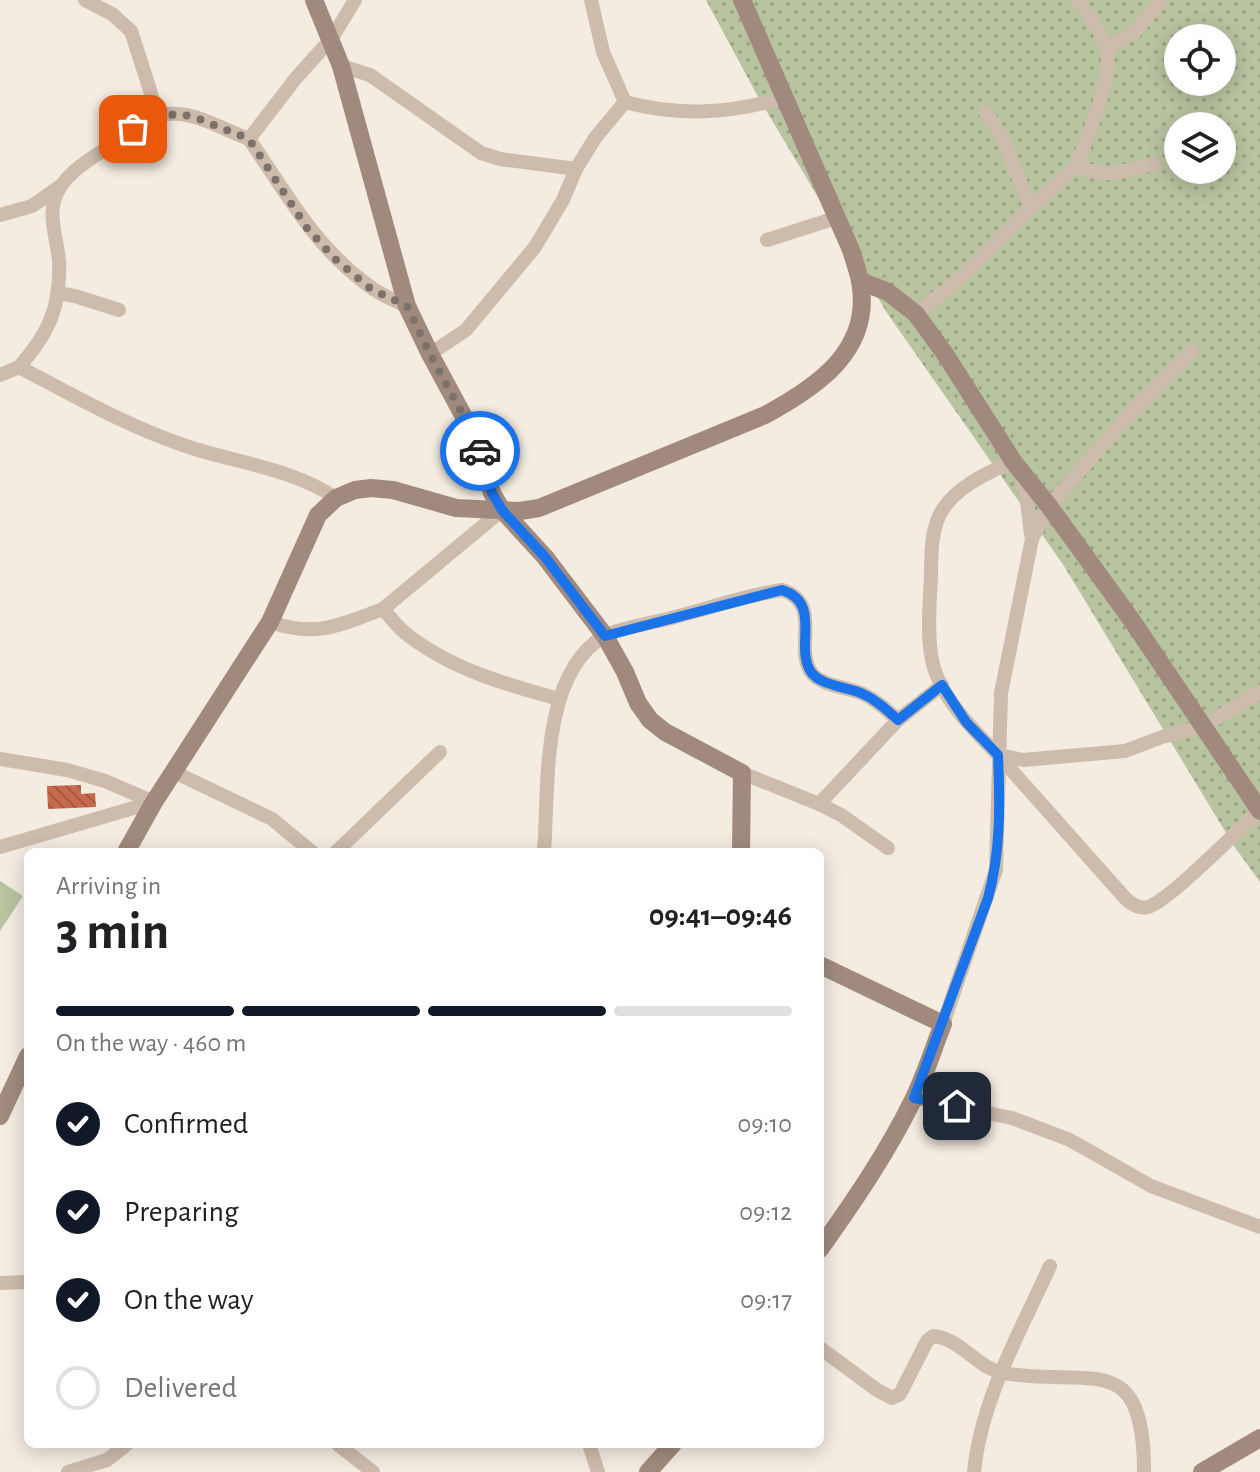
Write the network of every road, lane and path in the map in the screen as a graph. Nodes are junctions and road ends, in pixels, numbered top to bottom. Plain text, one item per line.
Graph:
1 (85, 0) edge
2 (314, 0) edge
3 (355, 0) edge
4 (591, 0) edge
5 (742, 0) edge
6 (1078, 0) edge
7 (1160, 2) dead end
8 (332, 38) junction
9 (1107, 48) junction
10 (341, 66) junction
11 (784, 98) junction
12 (625, 102) junction
13 (985, 112) dead end
14 (158, 115) junction
15 (249, 139) junction
16 (1154, 164) dead end
17 (1077, 165) junction
18 (576, 169) junction
19 (60, 186) junction
20 (1031, 208) junction
21 (0, 215) edge
22 (836, 218) junction
23 (767, 240) dead end
24 (860, 281) junction
25 (57, 293) junction
26 (407, 306) junction
27 (119, 310) dead end
28 (916, 314) junction
29 (1192, 351) dead end
30 (430, 354) junction
31 (19, 367) junction
32 (0, 375) edge
33 (1016, 464) junction
34 (336, 498) junction
35 (1049, 506) junction
36 (502, 510) junction
37 (1032, 539) junction
38 (383, 609) junction
39 (270, 622) junction
40 (605, 636) junction
41 (942, 685) junction
42 (1260, 692) edge
43 (559, 699) junction
44 (898, 720) junction
45 (1204, 726) junction
46 (440, 752) dead end
47 (998, 755) junction
48 (0, 759) edge
49 (174, 772) junction
50 (742, 773) junction
51 (154, 802) junction
52 (819, 804) junction
53 (1260, 811) edge
54 (0, 847) edge
55 (128, 848) edge
56 (307, 848) edge
57 (340, 848) edge
58 (544, 848) edge
59 (741, 848) edge
60 (888, 848) dead end
61 (824, 967) edge
62 (943, 1024) junction
63 (24, 1065) edge
64 (914, 1098) junction
65 (0, 1116) edge
66 (1260, 1227) edge
67 (824, 1243) edge
68 (1050, 1266) dead end
69 (24, 1282) edge
70 (0, 1283) edge
71 (824, 1351) edge
72 (1002, 1373) junction
73 (1260, 1438) edge
74 (122, 1448) edge
75 (342, 1448) edge
76 (590, 1448) edge
77 (669, 1448) edge
78 (68, 1472) edge
79 (373, 1472) edge
80 (598, 1472) edge
81 (648, 1472) edge
82 (974, 1472) edge
83 (1144, 1472) edge
84 (1202, 1472) edge

1 - 14 street
2 - 8 street
3 - 8 street
4 - 12 street
5 - 11 street
6 - 9 street
7 - 9 street
8 - 10 street
8 - 15 street
9 - 17 street
10 - 18 street
10 - 26 street
11 - 12 street
11 - 22 street
12 - 18 street
13 - 20 street
14 - 15 street
14 - 19 street
15 - 26 street
16 - 17 street
17 - 20 street
18 - 30 street
19 - 21 street
19 - 25 street
20 - 28 street
22 - 23 street
22 - 24 street
24 - 28 street
24 - 36 street
25 - 27 street
25 - 31 street
26 - 30 street
28 - 33 street
29 - 35 street
30 - 36 street
31 - 32 street
31 - 34 street
33 - 35 street
33 - 37 street
33 - 41 street
34 - 36 street
34 - 39 street
35 - 37 street
35 - 45 street
36 - 38 street
36 - 40 street
37 - 47 street
38 - 39 street
38 - 43 street
39 - 49 street
40 - 43 street
40 - 44 street
40 - 50 street
41 - 44 street
41 - 47 street
42 - 45 street
43 - 58 street
44 - 52 street
45 - 47 street
45 - 53 street
46 - 57 street
47 - 53 street
47 - 62 street
48 - 51 street
49 - 51 street
49 - 56 street
50 - 52 street
50 - 59 street
51 - 54 street
51 - 55 street
52 - 60 street
61 - 62 street
62 - 64 street
63 - 65 street
64 - 66 street
64 - 67 street
68 - 72 street
69 - 70 street
71 - 72 street
72 - 82 street
72 - 83 street
73 - 84 street
74 - 78 street
75 - 79 street
76 - 80 street
77 - 81 street

